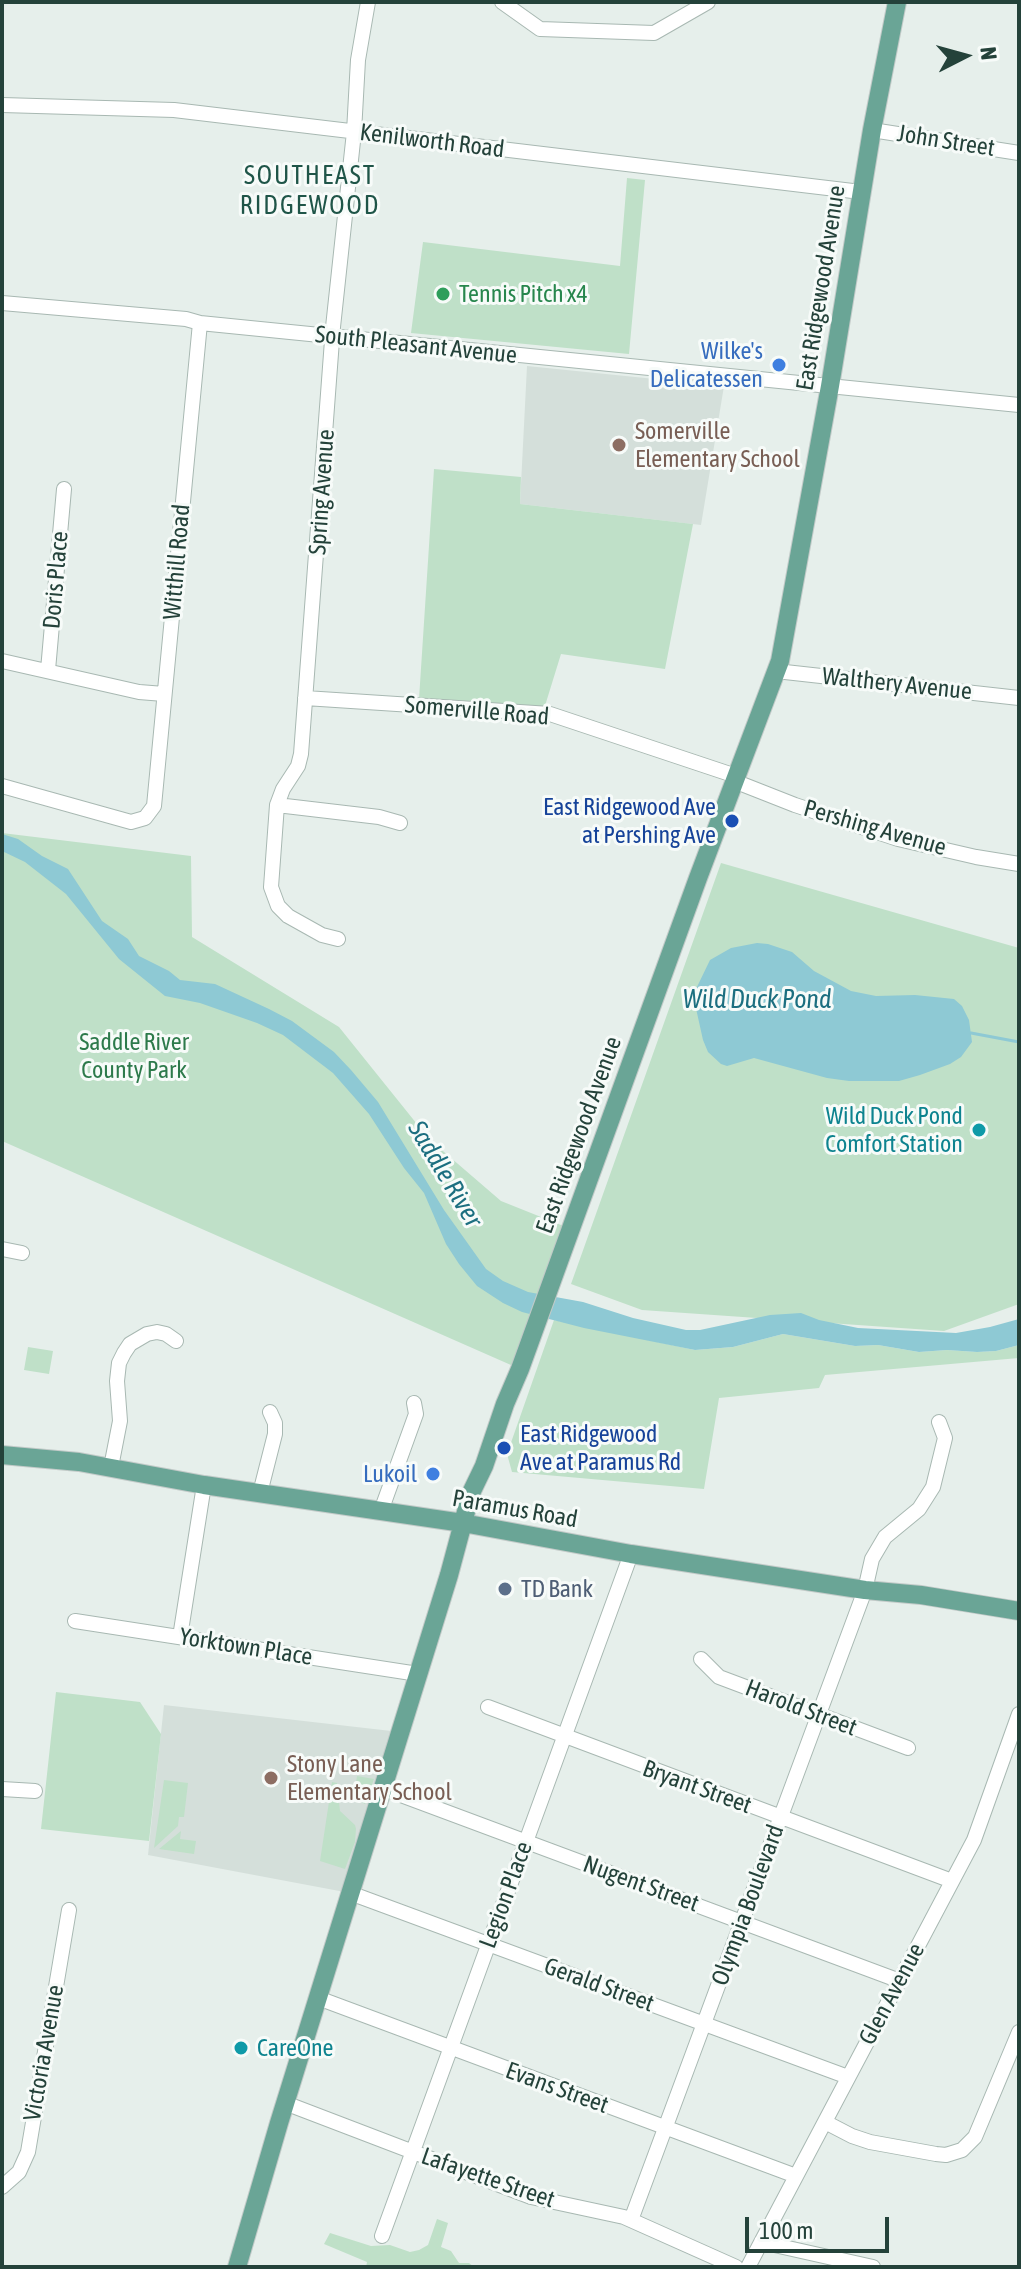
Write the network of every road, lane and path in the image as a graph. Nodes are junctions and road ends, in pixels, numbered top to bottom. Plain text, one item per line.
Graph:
1 (368, 2) edge
2 (502, 2) edge
3 (708, 2) edge
4 (897, 2) edge
5 (2, 105) edge
6 (872, 130) junction
7 (354, 132) junction
8 (1019, 153) edge
9 (861, 192) junction
10 (2, 303) edge
11 (200, 323) junction
12 (333, 336) junction
13 (830, 386) junction
14 (1019, 405) edge
15 (64, 489) dead end
16 (2, 661) edge
17 (48, 670) junction
18 (776, 671) junction
19 (164, 694) junction
20 (305, 698) junction
21 (1019, 698) edge
22 (735, 779) junction
23 (2, 786) edge
24 (277, 805) junction
25 (400, 823) dead end
26 (1019, 864) edge
27 (338, 939) dead end
28 (2, 1249) edge
29 (22, 1253) dead end
30 (176, 1341) dead end
31 (414, 1403) dead end
32 (270, 1412) dead end
33 (939, 1422) dead end
34 (2, 1455) edge
35 (111, 1467) junction
36 (204, 1485) junction
37 (260, 1493) junction
38 (381, 1511) junction
39 (463, 1523) junction
40 (631, 1554) junction
41 (865, 1590) junction
42 (1019, 1611) edge
43 (75, 1621) dead end
44 (180, 1637) junction
45 (701, 1659) dead end
46 (418, 1674) junction
47 (488, 1707) dead end
48 (819, 1714) junction
49 (1019, 1714) edge
50 (564, 1737) junction
51 (908, 1748) dead end
52 (382, 1788) junction
53 (2, 1789) edge
54 (35, 1791) dead end
55 (780, 1818) junction
56 (526, 1842) junction
57 (952, 1881) junction
58 (350, 1893) junction
59 (69, 1910) dead end
60 (741, 1922) junction
61 (488, 1944) junction
62 (900, 1981) junction
63 (318, 1998) junction
64 (705, 2024) junction
65 (1019, 2032) edge
66 (450, 2048) junction
67 (848, 2077) junction
68 (285, 2103) junction
69 (825, 2122) junction
70 (666, 2128) junction
71 (413, 2152) junction
72 (796, 2176) junction
73 (2, 2187) edge
74 (631, 2220) junction
75 (382, 2236) dead end
76 (761, 2242) junction
77 (237, 2267) edge
78 (736, 2267) edge
79 (748, 2267) edge
80 (873, 2267) edge

1 - 7 street, Spring Avenue
2 - 3 street
4 - 6 main road, East Ridgewood Avenue
5 - 7 street, Kenilworth Road
6 - 8 street, John Street
6 - 9 main road, East Ridgewood Avenue
7 - 9 street, Kenilworth Road
7 - 12 street, Spring Avenue
9 - 13 main road, East Ridgewood Avenue
10 - 11 street, South Pleasant Avenue
11 - 12 street, South Pleasant Avenue
11 - 19 street, Witthill Road
12 - 13 street, South Pleasant Avenue
12 - 20 street, Spring Avenue
13 - 14 street, South Pleasant Avenue
13 - 18 main road, East Ridgewood Avenue
15 - 17 street, Doris Place
16 - 17 street
17 - 19 street
18 - 21 street, Walthery Avenue
18 - 22 main road, East Ridgewood Avenue
19 - 23 street, Witthill Road
20 - 22 street, Somerville Road
20 - 24 street, Spring Avenue
22 - 26 street, Pershing Avenue
22 - 39 main road, East Ridgewood Avenue
24 - 25 street
24 - 27 street, Spring Avenue
28 - 29 street
30 - 35 street
31 - 38 street
32 - 37 street
33 - 41 street, Olympia Boulevard
34 - 35 main road, Paramus Road
35 - 36 main road, Paramus Road
36 - 37 main road, Paramus Road
36 - 44 street
37 - 38 main road, Paramus Road
38 - 39 main road, Paramus Road
39 - 40 main road, Paramus Road
39 - 46 main road, East Ridgewood Avenue
40 - 41 main road, Paramus Road
40 - 50 street, Legion Place
41 - 42 main road, Paramus Road
41 - 48 street, Olympia Boulevard
43 - 44 street, Yorktown Place
44 - 46 street, Yorktown Place
45 - 48 street, Harold Street
46 - 52 main road, East Ridgewood Avenue
47 - 50 street, Bryant Street
48 - 51 street, Harold Street
48 - 55 street, Olympia Boulevard
49 - 57 street, Glen Avenue
50 - 55 street, Bryant Street
50 - 56 street, Legion Place
52 - 56 street, Nugent Street
52 - 58 main road, East Ridgewood Avenue
53 - 54 street
55 - 57 street, Bryant Street
55 - 60 street, Olympia Boulevard
56 - 60 street, Nugent Street
56 - 61 street, Legion Place
57 - 62 street, Glen Avenue
58 - 61 street, Gerald Street
58 - 63 main road, East Ridgewood Avenue
59 - 73 street, Victoria Avenue
60 - 62 street, Nugent Street
60 - 64 street, Olympia Boulevard
61 - 64 street, Gerald Street
61 - 66 street, Legion Place
62 - 67 street, Glen Avenue
63 - 66 street, Evans Street
63 - 68 main road, East Ridgewood Avenue
64 - 67 street, Gerald Street
64 - 70 street, Olympia Boulevard
65 - 69 street
66 - 70 street, Evans Street
66 - 71 street, Legion Place
67 - 69 street, Glen Avenue
68 - 71 street, Lafayette Street
68 - 77 main road, East Ridgewood Avenue
69 - 72 street, Glen Avenue
70 - 72 street, Evans Street
70 - 74 street, Olympia Boulevard
71 - 74 street, Lafayette Street
71 - 75 street, Legion Place
72 - 76 street, Glen Avenue
74 - 78 street, Lafayette Street
76 - 79 street, Glen Avenue
76 - 80 street

